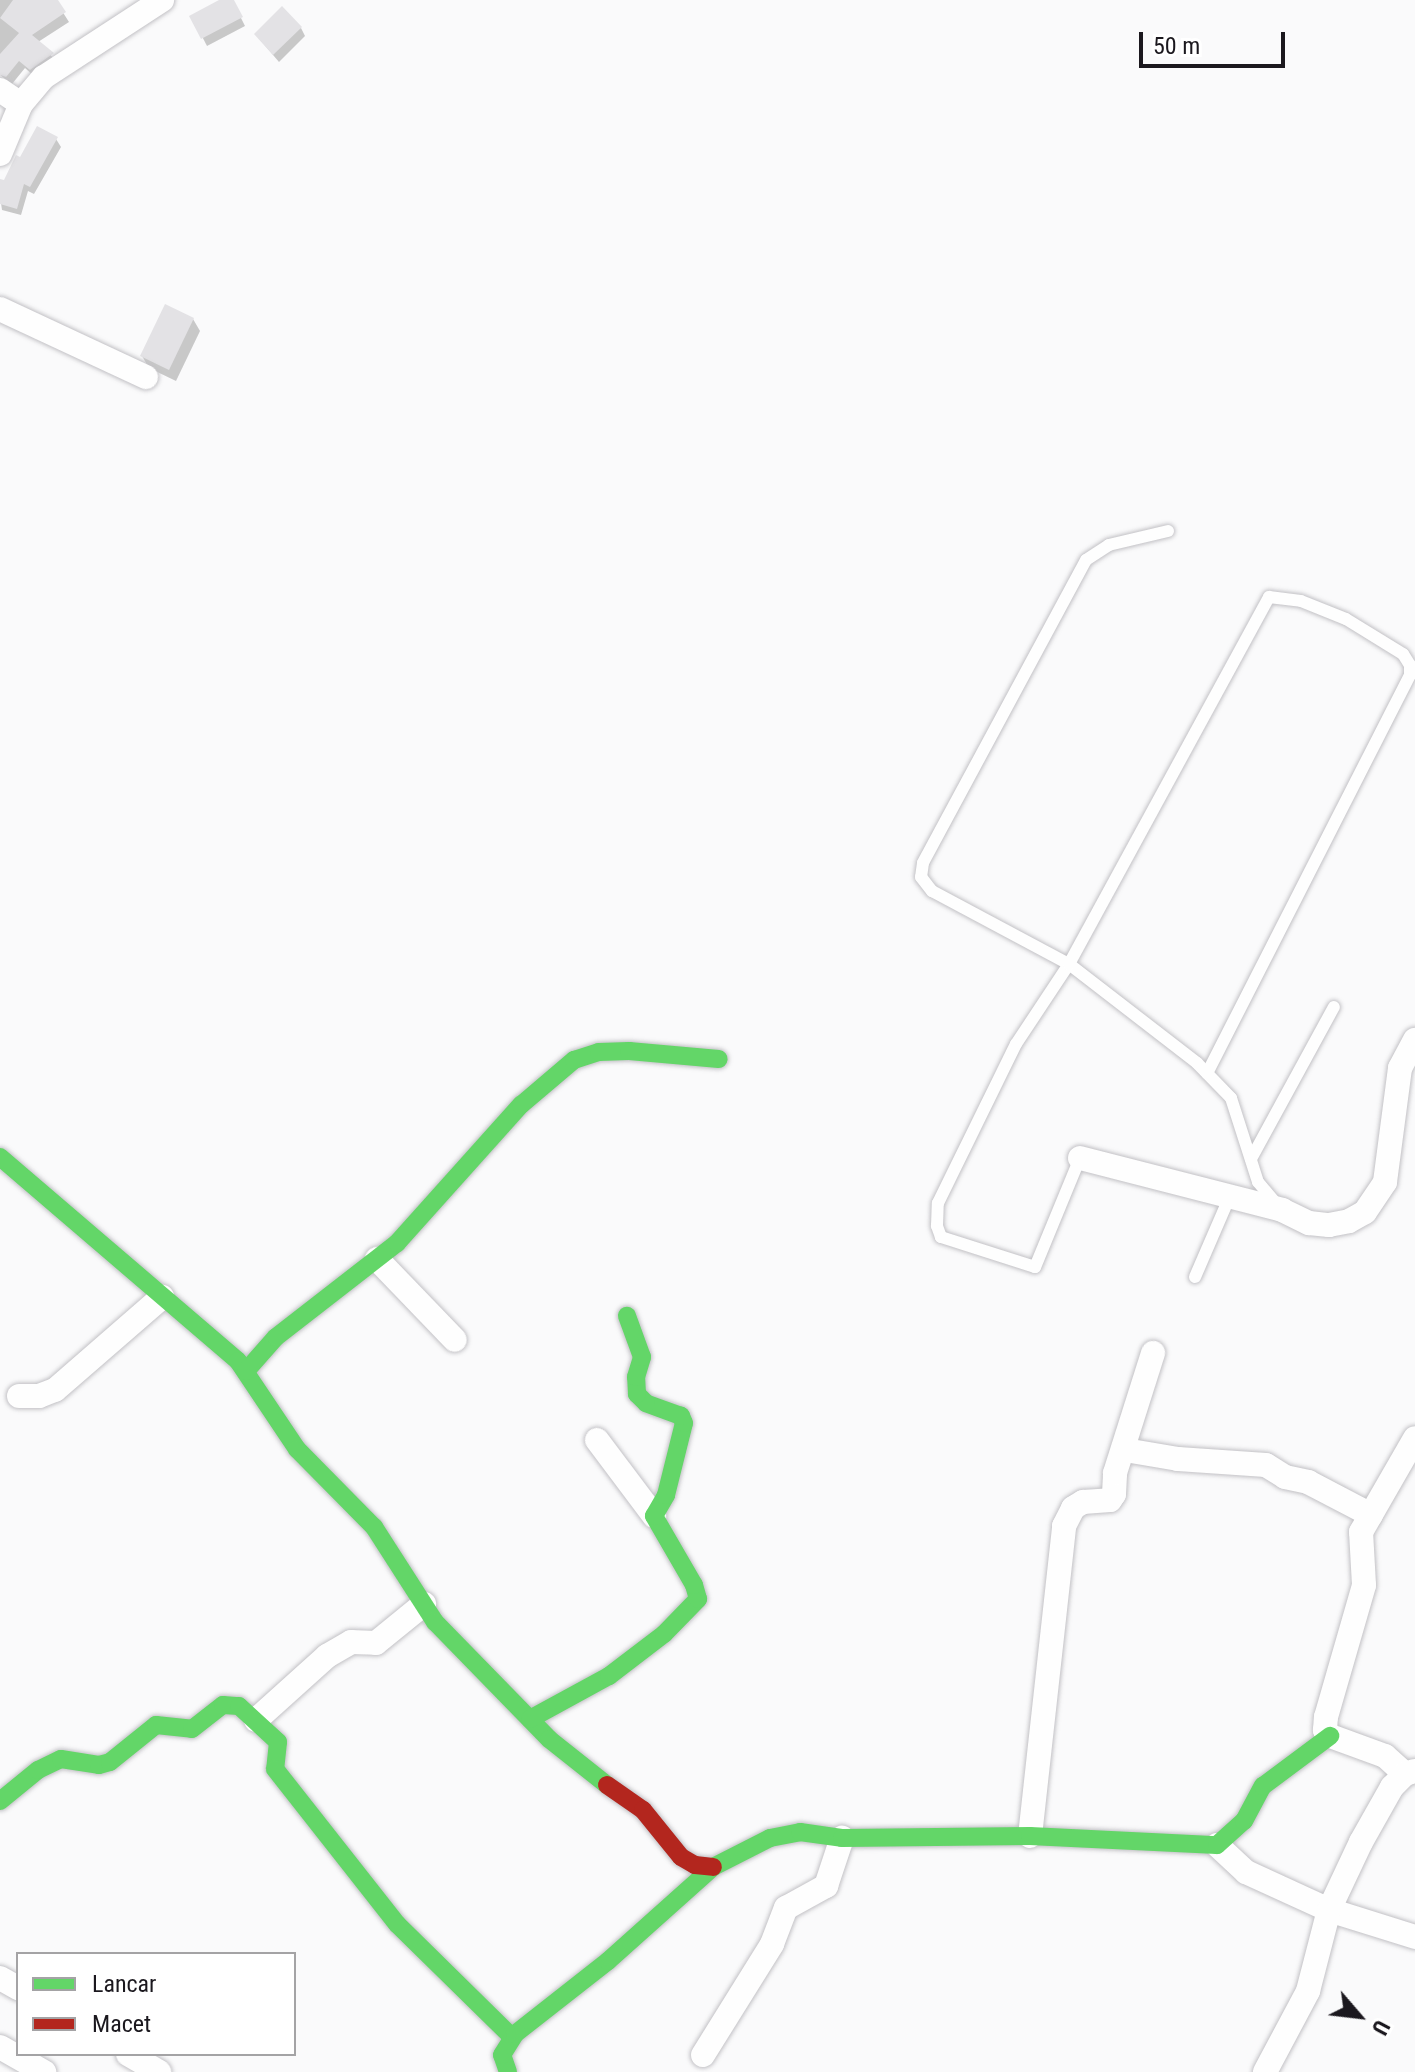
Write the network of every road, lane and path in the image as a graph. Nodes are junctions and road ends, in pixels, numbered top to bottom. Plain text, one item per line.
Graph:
1 (162, 0) edge
2 (0, 90) edge
3 (21, 104) junction
4 (0, 154) edge
5 (0, 309) edge
6 (146, 377) dead end
7 (1168, 531) dead end
8 (1069, 964) junction
9 (1334, 1007) dead end
10 (1415, 1040) edge
11 (719, 1059) dead end
12 (1207, 1073) junction
13 (0, 1157) edge
14 (1080, 1158) joint
15 (1251, 1159) junction
16 (1230, 1196) junction
17 (1282, 1210) junction
18 (377, 1259) junction
19 (1195, 1277) dead end
20 (162, 1297) junction
21 (627, 1316) dead end
22 (455, 1340) dead end
23 (1153, 1353) dead end
24 (246, 1371) junction
25 (19, 1396) dead end
26 (1415, 1438) edge
27 (597, 1440) dead end
28 (1125, 1450) junction
29 (1371, 1515) junction
30 (654, 1516) junction
31 (424, 1604) junction
32 (530, 1719) junction
33 (256, 1720) junction
34 (1330, 1736) junction
35 (1410, 1772) edge
36 (0, 1801) edge
37 (1030, 1836) junction
38 (842, 1838) junction
39 (1217, 1845) junction
40 (713, 1867) junction
41 (1329, 1910) junction
42 (1415, 1937) edge
43 (512, 2037) junction
44 (0, 2047) edge
45 (703, 2055) dead end
46 (131, 2056) edge
47 (44, 2072) edge
48 (159, 2072) edge
49 (508, 2072) edge
50 (1265, 2072) edge

1 - 3 street
2 - 3 street
3 - 4 street
5 - 6 street
7 - 8 lane
8 - 12 lane
8 - 12 lane
8 - 14 lane
9 - 15 lane
10 - 17 street
11 - 18 street
12 - 15 lane
13 - 20 street
14 - 16 street
15 - 17 lane
16 - 17 street
16 - 19 lane
18 - 22 street
18 - 24 street
20 - 24 street
20 - 25 street
21 - 30 street
23 - 28 street
24 - 31 street
26 - 29 street
27 - 30 street
28 - 29 street
28 - 37 street
29 - 34 street
30 - 32 street
31 - 32 street
31 - 33 street
32 - 40 street
33 - 36 street
33 - 43 street
34 - 35 street
34 - 39 street
35 - 41 street
37 - 38 street
37 - 39 street
38 - 40 street
38 - 45 street
39 - 41 street
40 - 43 street
41 - 42 street
41 - 50 street
43 - 49 street
44 - 47 street
46 - 48 street

